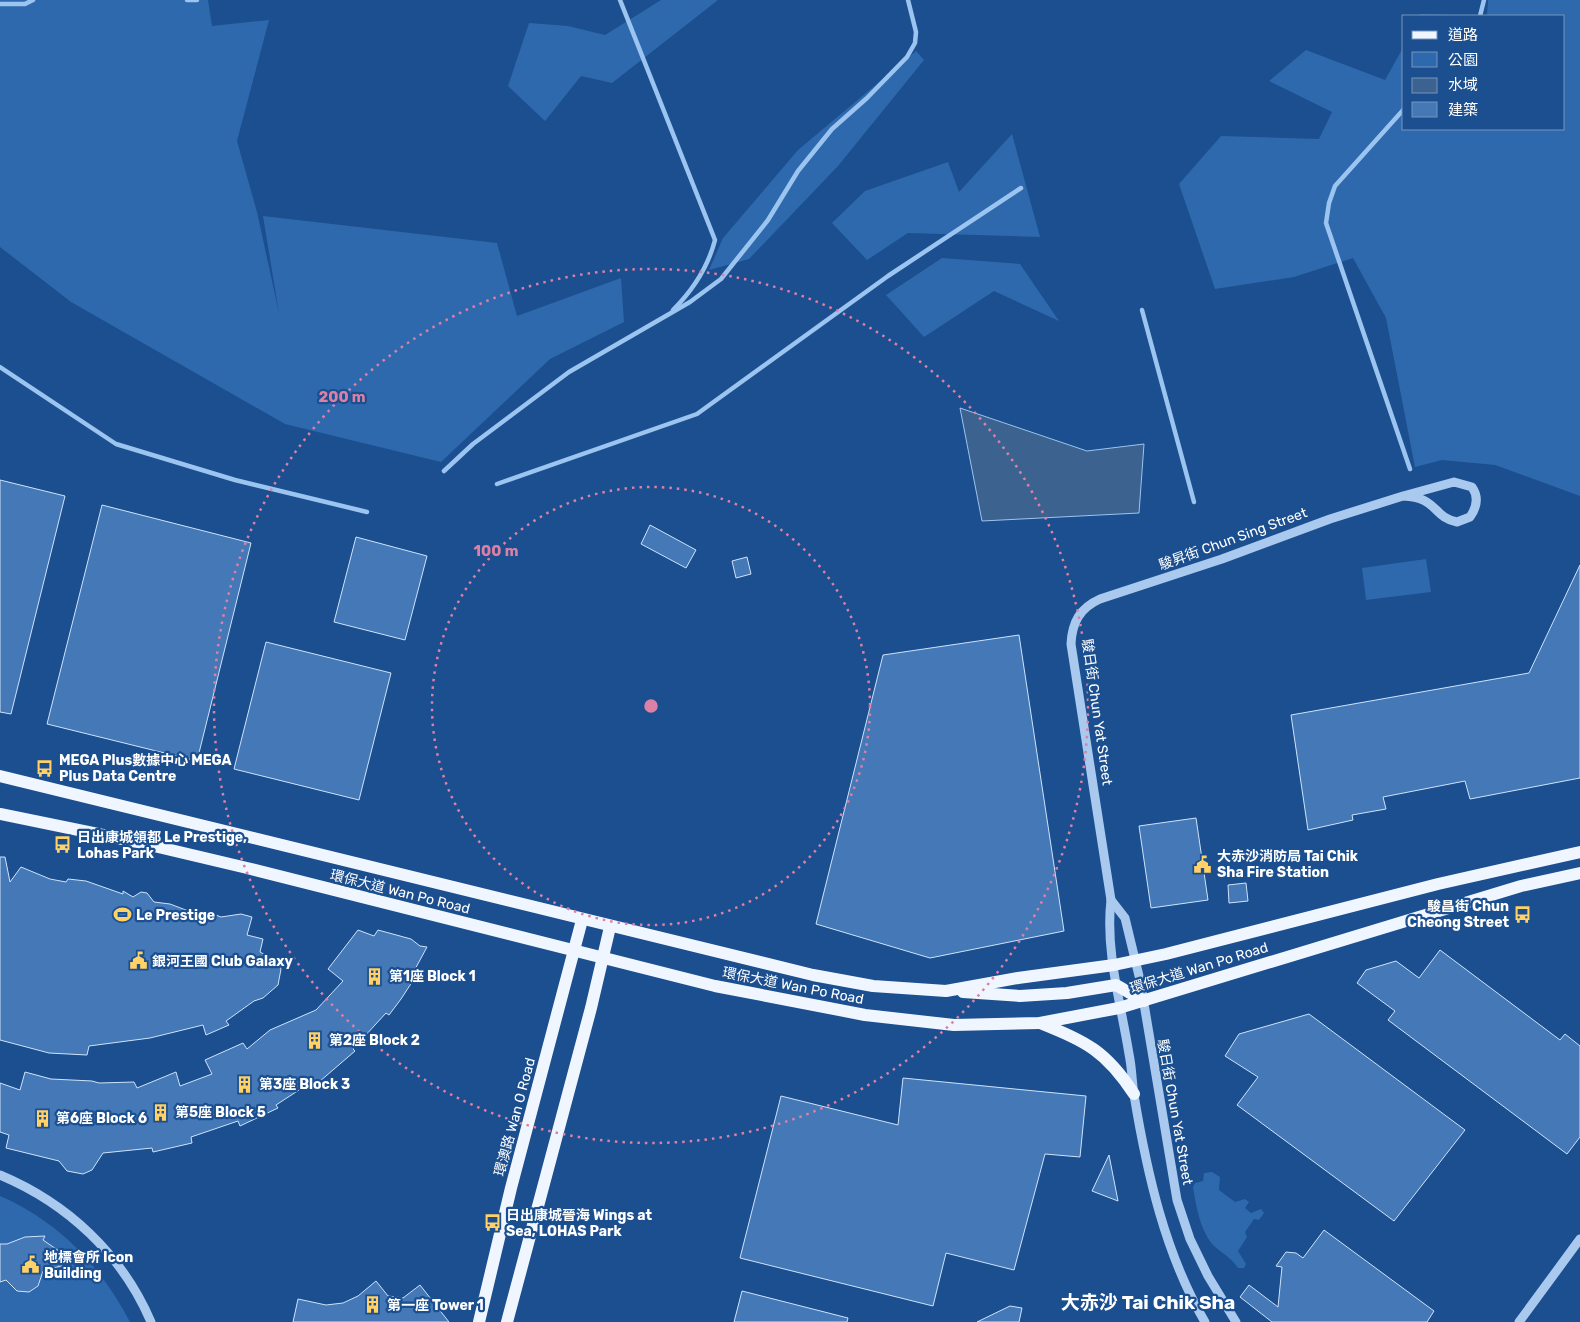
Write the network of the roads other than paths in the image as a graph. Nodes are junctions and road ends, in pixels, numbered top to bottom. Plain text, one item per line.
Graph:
1 (1403, 496) junction
2 (1076, 617) joint
3 (0, 776) edge
4 (0, 814) edge
5 (1580, 852) edge
6 (1580, 874) edge
7 (1111, 900) junction
8 (582, 920) junction
9 (610, 927) junction
10 (573, 951) junction
11 (603, 958) junction
12 (1135, 960) junction
13 (1114, 965) junction
14 (1116, 985) junction
15 (946, 991) junction
16 (1144, 1001) junction
17 (1119, 1008) junction
18 (1040, 1023) junction
19 (1134, 1094) junction
20 (0, 1175) edge
21 (1580, 1239) edge
22 (151, 1322) edge
23 (479, 1322) edge
24 (507, 1322) edge
25 (1205, 1322) edge
26 (1236, 1322) edge
27 (1519, 1322) edge

1 - 1 street, 駿昇街 Chun Sing Street
1 - 2 street, 駿昇街 Chun Sing Street
2 - 7 street, 駿日街 Chun Yat Street
3 - 8 main road, 環保大道 Wan Po Road
4 - 10 main road, 環保大道 Wan Po Road
5 - 12 main road, 環保大道 Wan Po Road
6 - 16 main road, 環保大道 Wan Po Road
7 - 12 street, 駿日街 Chun Yat Street
7 - 13 street, 駿日街 Chun Yat Street
8 - 9 main road, 環保大道 Wan Po Road
8 - 10 main road, 環澳路 Wan O Road
9 - 11 main road
9 - 15 main road, 環保大道 Wan Po Road
10 - 11 main road, 環保大道 Wan Po Road
10 - 23 main road, 環澳路 Wan O Road
11 - 18 main road, 環保大道 Wan Po Road
11 - 24 main road
12 - 13 main road, 環保大道 Wan Po Road
12 - 16 street, 駿日街 Chun Yat Street
13 - 14 street, 駿日街 Chun Yat Street
13 - 15 main road, 環保大道 Wan Po Road
14 - 15 main road
14 - 16 main road
14 - 17 street, 駿日街 Chun Yat Street
16 - 17 main road, 環保大道 Wan Po Road
16 - 26 street, 駿日街 Chun Yat Street
17 - 18 main road, 環保大道 Wan Po Road
17 - 19 street, 駿日街 Chun Yat Street
18 - 19 main road
19 - 25 street, 駿日街 Chun Yat Street
20 - 22 street
21 - 27 street

